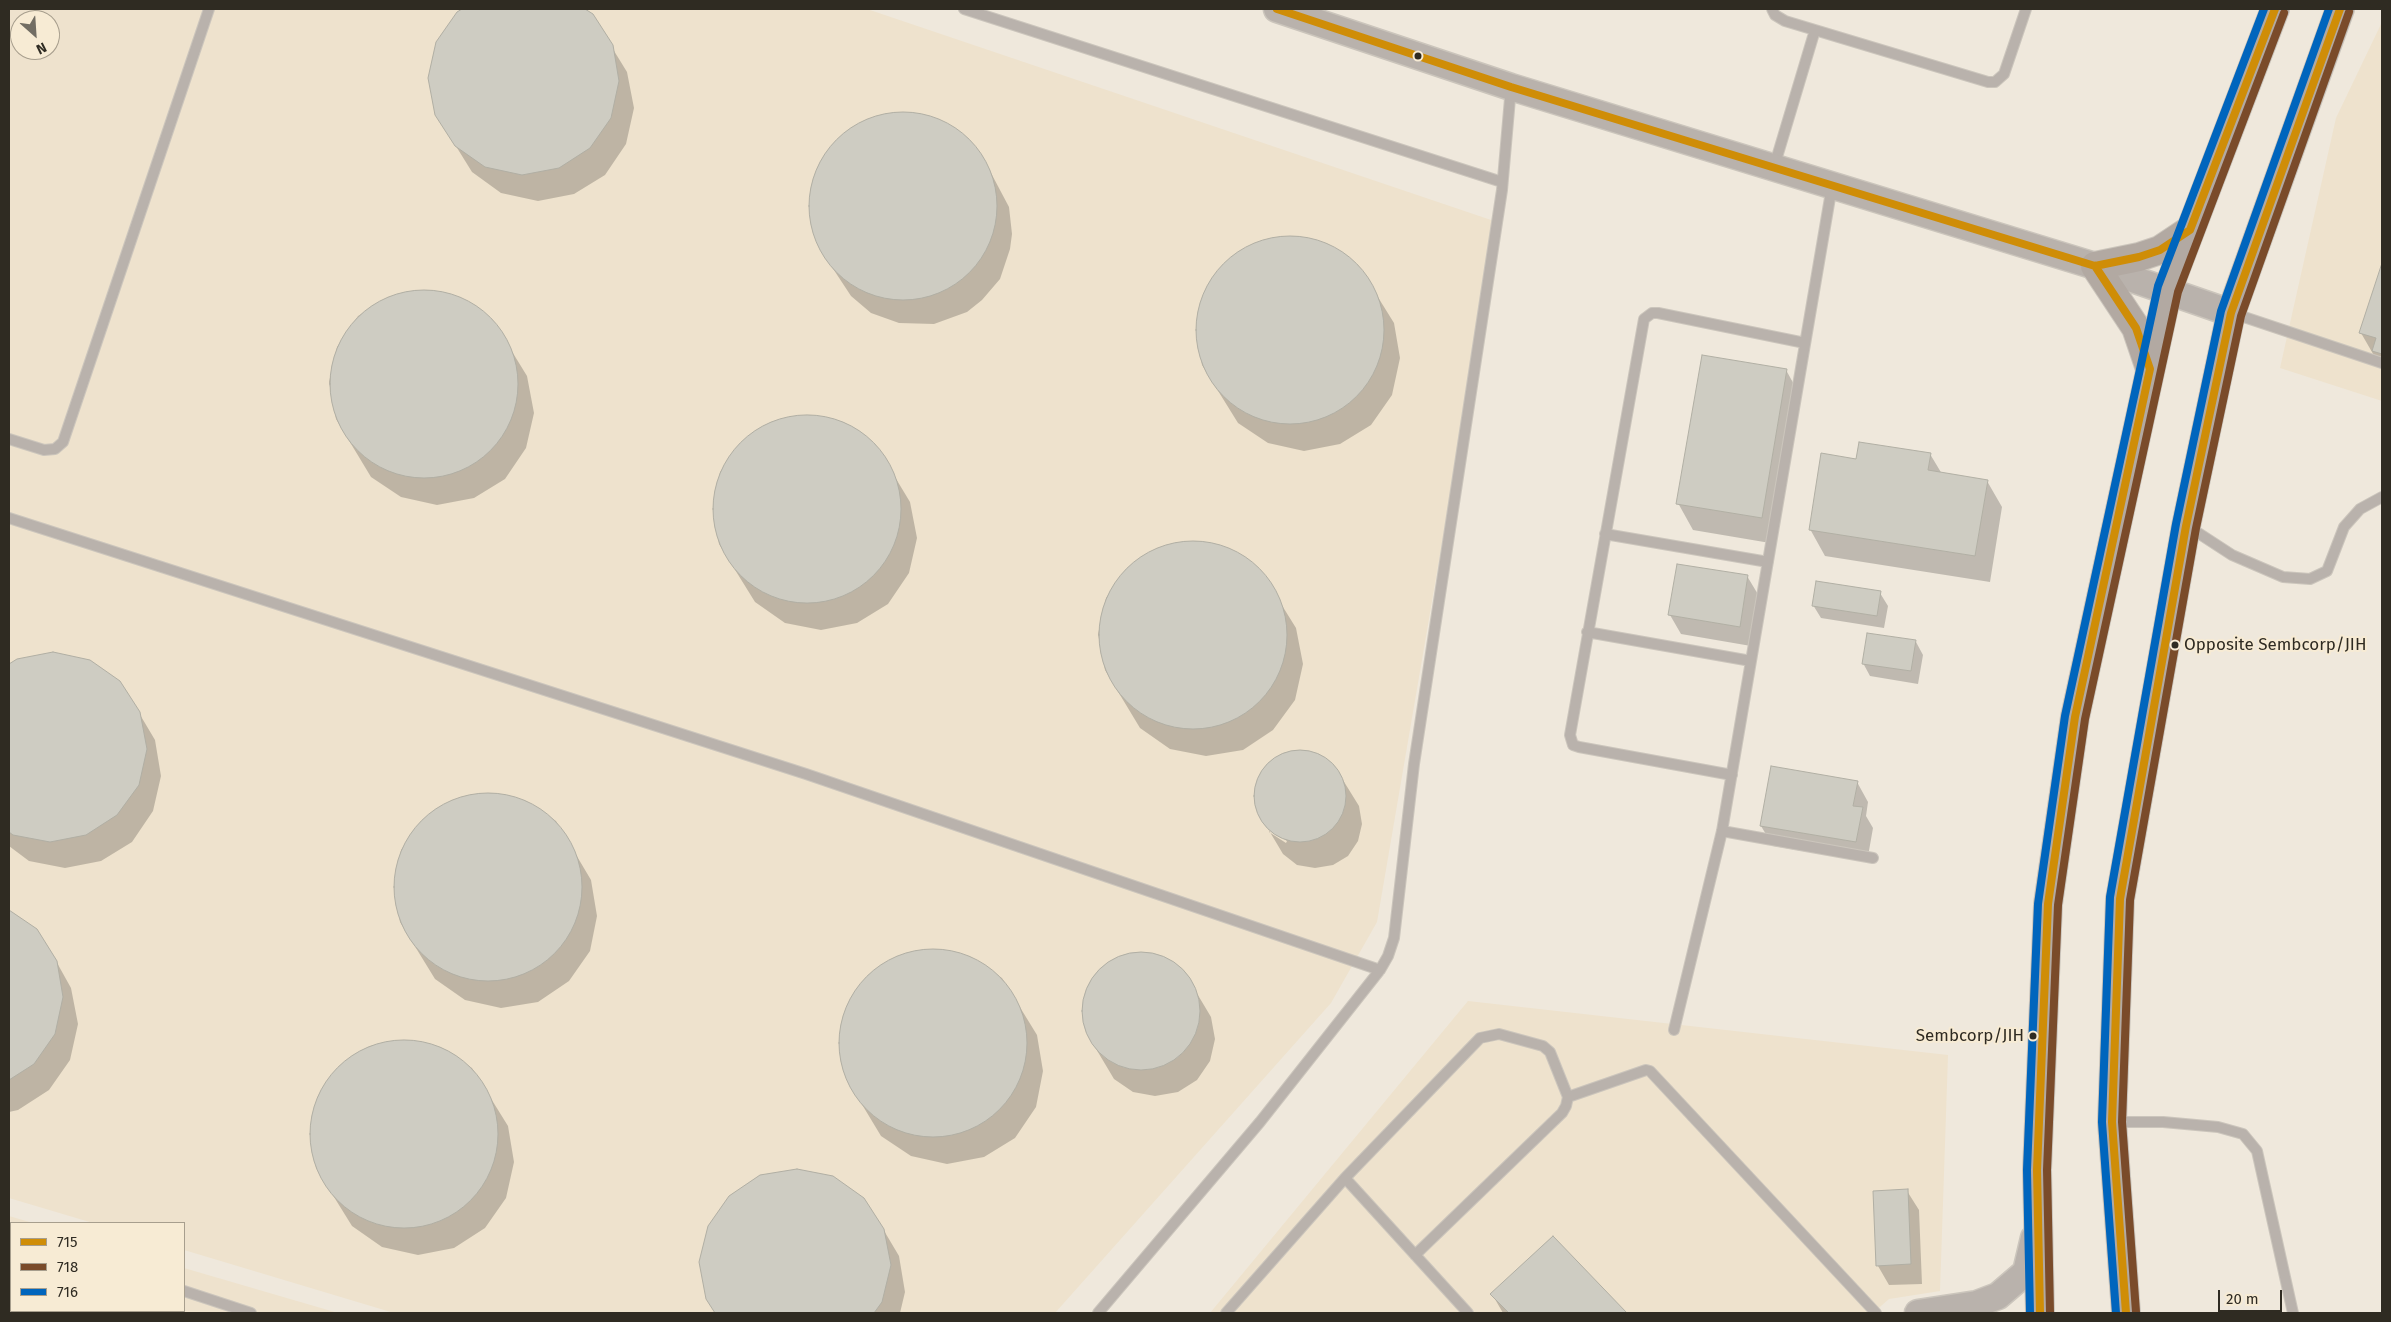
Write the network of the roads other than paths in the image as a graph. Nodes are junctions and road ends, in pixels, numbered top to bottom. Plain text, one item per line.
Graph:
1 (209, 9) edge
2 (964, 9) edge
3 (1278, 9) edge
4 (1772, 9) edge
5 (2026, 9) edge
6 (2275, 9) edge
7 (2340, 9) edge
8 (1307, 13) edge
9 (1815, 30) junction
10 (1511, 87) junction
11 (1774, 167) junction
12 (1502, 182) junction
13 (1832, 185) junction
14 (2190, 230) junction
15 (2095, 266) junction
16 (2168, 289) junction
17 (2231, 313) junction
18 (1805, 343) junction
19 (2382, 363) edge
20 (2150, 369) junction
21 (9, 439) edge
22 (2382, 497) edge
23 (9, 518) edge
24 (2186, 526) junction
25 (1605, 534) junction
26 (1768, 562) junction
27 (1587, 632) junction
28 (1751, 661) junction
29 (1732, 775) junction
30 (1722, 831) junction
31 (1873, 858) dead end
32 (1380, 970) junction
33 (1674, 1030) dead end
34 (1568, 1097) junction
35 (2112, 1122) junction
36 (1345, 1178) junction
37 (2038, 1217) junction
38 (1415, 1255) junction
39 (185, 1291) edge
40 (251, 1313) edge
41 (1098, 1313) edge
42 (1226, 1313) edge
43 (1468, 1313) edge
44 (1876, 1313) edge
45 (1918, 1313) edge
46 (2040, 1313) edge
47 (2126, 1313) edge
48 (2293, 1313) edge

1 - 21 lane
2 - 12 lane
3 - 8 street
4 - 9 lane
5 - 9 lane
6 - 14 main road
7 - 17 main road
8 - 10 street
9 - 11 lane
10 - 11 street
10 - 12 lane
11 - 13 street
12 - 32 lane
13 - 15 street
13 - 18 lane
14 - 15 main road
14 - 16 main road
15 - 16 street
15 - 20 main road
16 - 17 street
16 - 20 main road
17 - 19 lane
17 - 24 main road
18 - 25 lane
18 - 26 lane
20 - 37 main road
22 - 24 lane
23 - 32 lane
24 - 35 main road
25 - 26 lane
25 - 27 lane
26 - 28 lane
27 - 28 lane
27 - 29 lane
28 - 29 lane
29 - 30 lane
30 - 31 lane
30 - 33 lane
32 - 41 lane
34 - 36 lane
34 - 38 lane
34 - 44 lane
35 - 47 main road
35 - 48 lane
36 - 38 lane
36 - 42 lane
37 - 45 street
37 - 46 main road
38 - 43 lane
39 - 40 lane

